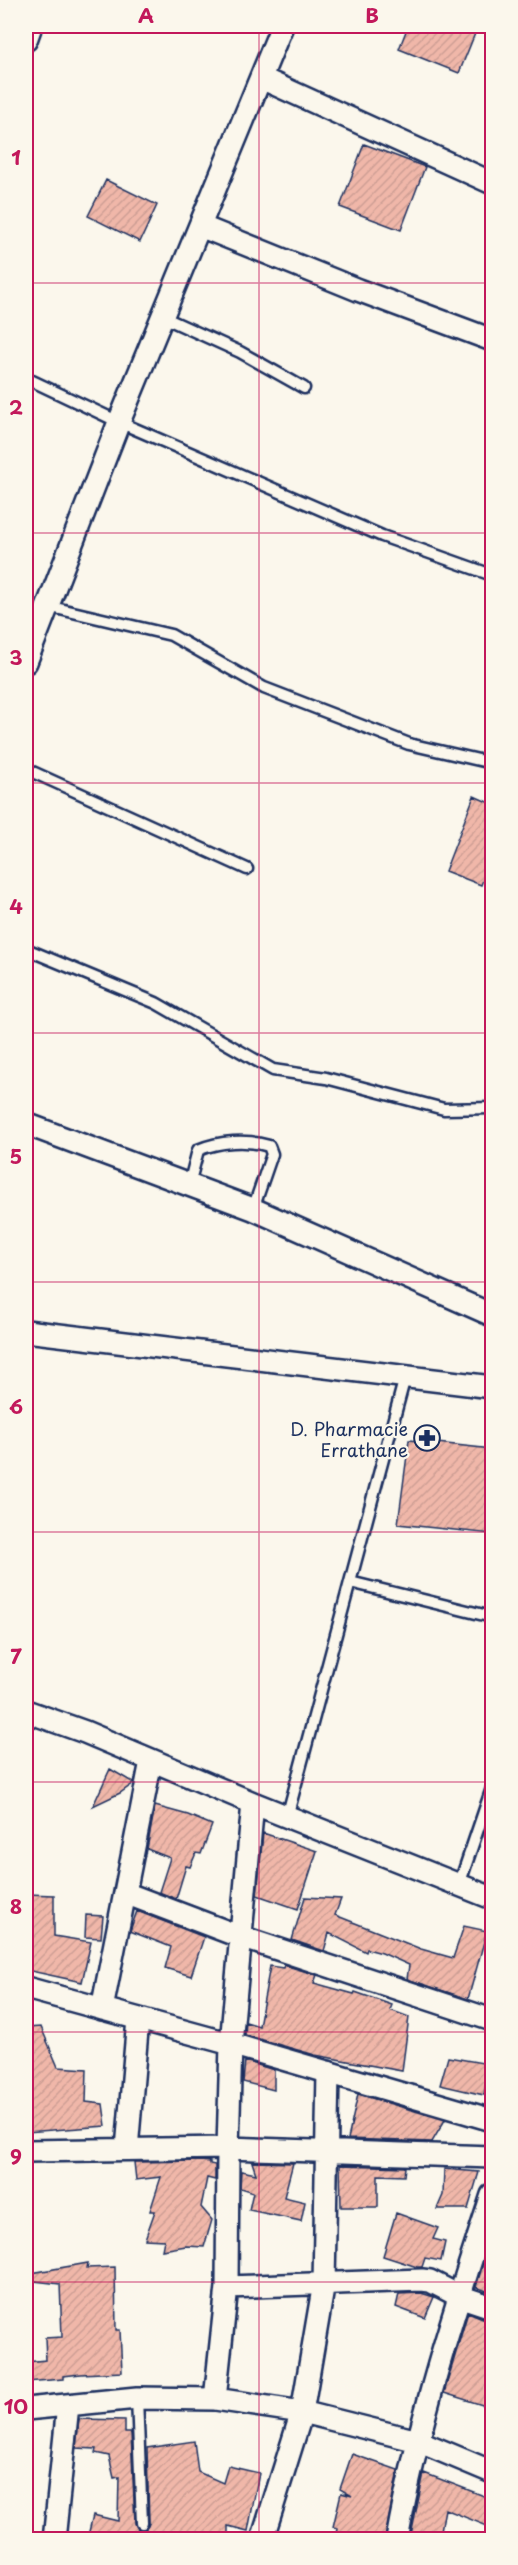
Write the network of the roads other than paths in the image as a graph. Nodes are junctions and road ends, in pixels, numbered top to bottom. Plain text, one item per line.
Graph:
1 (31, 26) edge
2 (282, 26) edge
3 (26, 40) edge
4 (261, 78) junction
5 (492, 183) edge
6 (200, 226) junction
7 (163, 317) junction
8 (492, 340) edge
9 (26, 378) edge
10 (304, 387) dead end
11 (119, 422) junction
12 (492, 575) edge
13 (48, 606) junction
14 (26, 662) edge
15 (492, 763) edge
16 (26, 769) edge
17 (247, 869) dead end
18 (26, 949) edge
19 (492, 1108) edge
20 (26, 1124) edge
21 (189, 1185) junction
22 (253, 1209) junction
23 (492, 1315) edge
24 (26, 1331) edge
25 (405, 1377) junction
26 (492, 1387) edge
27 (350, 1582) junction
28 (492, 1617) edge
29 (26, 1711) edge
30 (151, 1761) junction
31 (492, 1788) edge
32 (253, 1803) junction
33 (287, 1817) junction
34 (459, 1885) junction
35 (125, 1893) junction
36 (492, 1898) edge
37 (241, 1937) junction
38 (26, 1988) edge
39 (102, 2009) junction
40 (138, 2019) junction
41 (492, 2020) edge
42 (231, 2044) junction
43 (328, 2072) junction
44 (492, 2120) edge
45 (228, 2148) junction
46 (127, 2149) junction
47 (26, 2151) edge
48 (325, 2152) junction
49 (492, 2157) edge
50 (492, 2195) edge
51 (489, 2220) edge
52 (324, 2283) junction
53 (227, 2287) junction
54 (459, 2296) junction
55 (492, 2307) edge
56 (137, 2398) junction
57 (215, 2399) junction
58 (68, 2405) junction
59 (26, 2409) edge
60 (302, 2412) junction
61 (418, 2441) junction
62 (492, 2472) edge
63 (142, 2523) dead end
64 (54, 2540) edge
65 (262, 2540) edge
66 (397, 2540) edge

1 - 3 street
2 - 4 street
4 - 5 street
4 - 6 street
6 - 7 street
6 - 8 street
7 - 10 lane
7 - 11 street
9 - 11 lane
11 - 12 lane
11 - 13 street
13 - 14 street
13 - 15 lane
16 - 17 lane
18 - 19 lane
20 - 21 street
21 - 22 street
21 - 22 lane
22 - 23 street
24 - 25 street
25 - 26 street
25 - 27 lane
27 - 28 lane
27 - 33 lane
29 - 30 street
30 - 32 street
30 - 35 street
31 - 34 lane
32 - 33 street
32 - 37 street
33 - 34 street
34 - 36 street
35 - 37 street
35 - 39 street
37 - 41 street
37 - 42 street
38 - 39 street
39 - 40 street
40 - 42 street
40 - 46 street
42 - 43 street
42 - 45 street
43 - 44 street
43 - 48 street
45 - 46 street
45 - 48 street
45 - 53 street
46 - 47 street
48 - 49 street
48 - 52 street
50 - 51 street
51 - 54 street
52 - 53 street
52 - 54 street
52 - 60 street
53 - 57 street
54 - 55 street
54 - 61 street
56 - 57 street
56 - 58 street
56 - 63 lane
57 - 60 street
58 - 59 street
58 - 64 street
60 - 61 street
60 - 65 street
61 - 62 street
61 - 66 street

